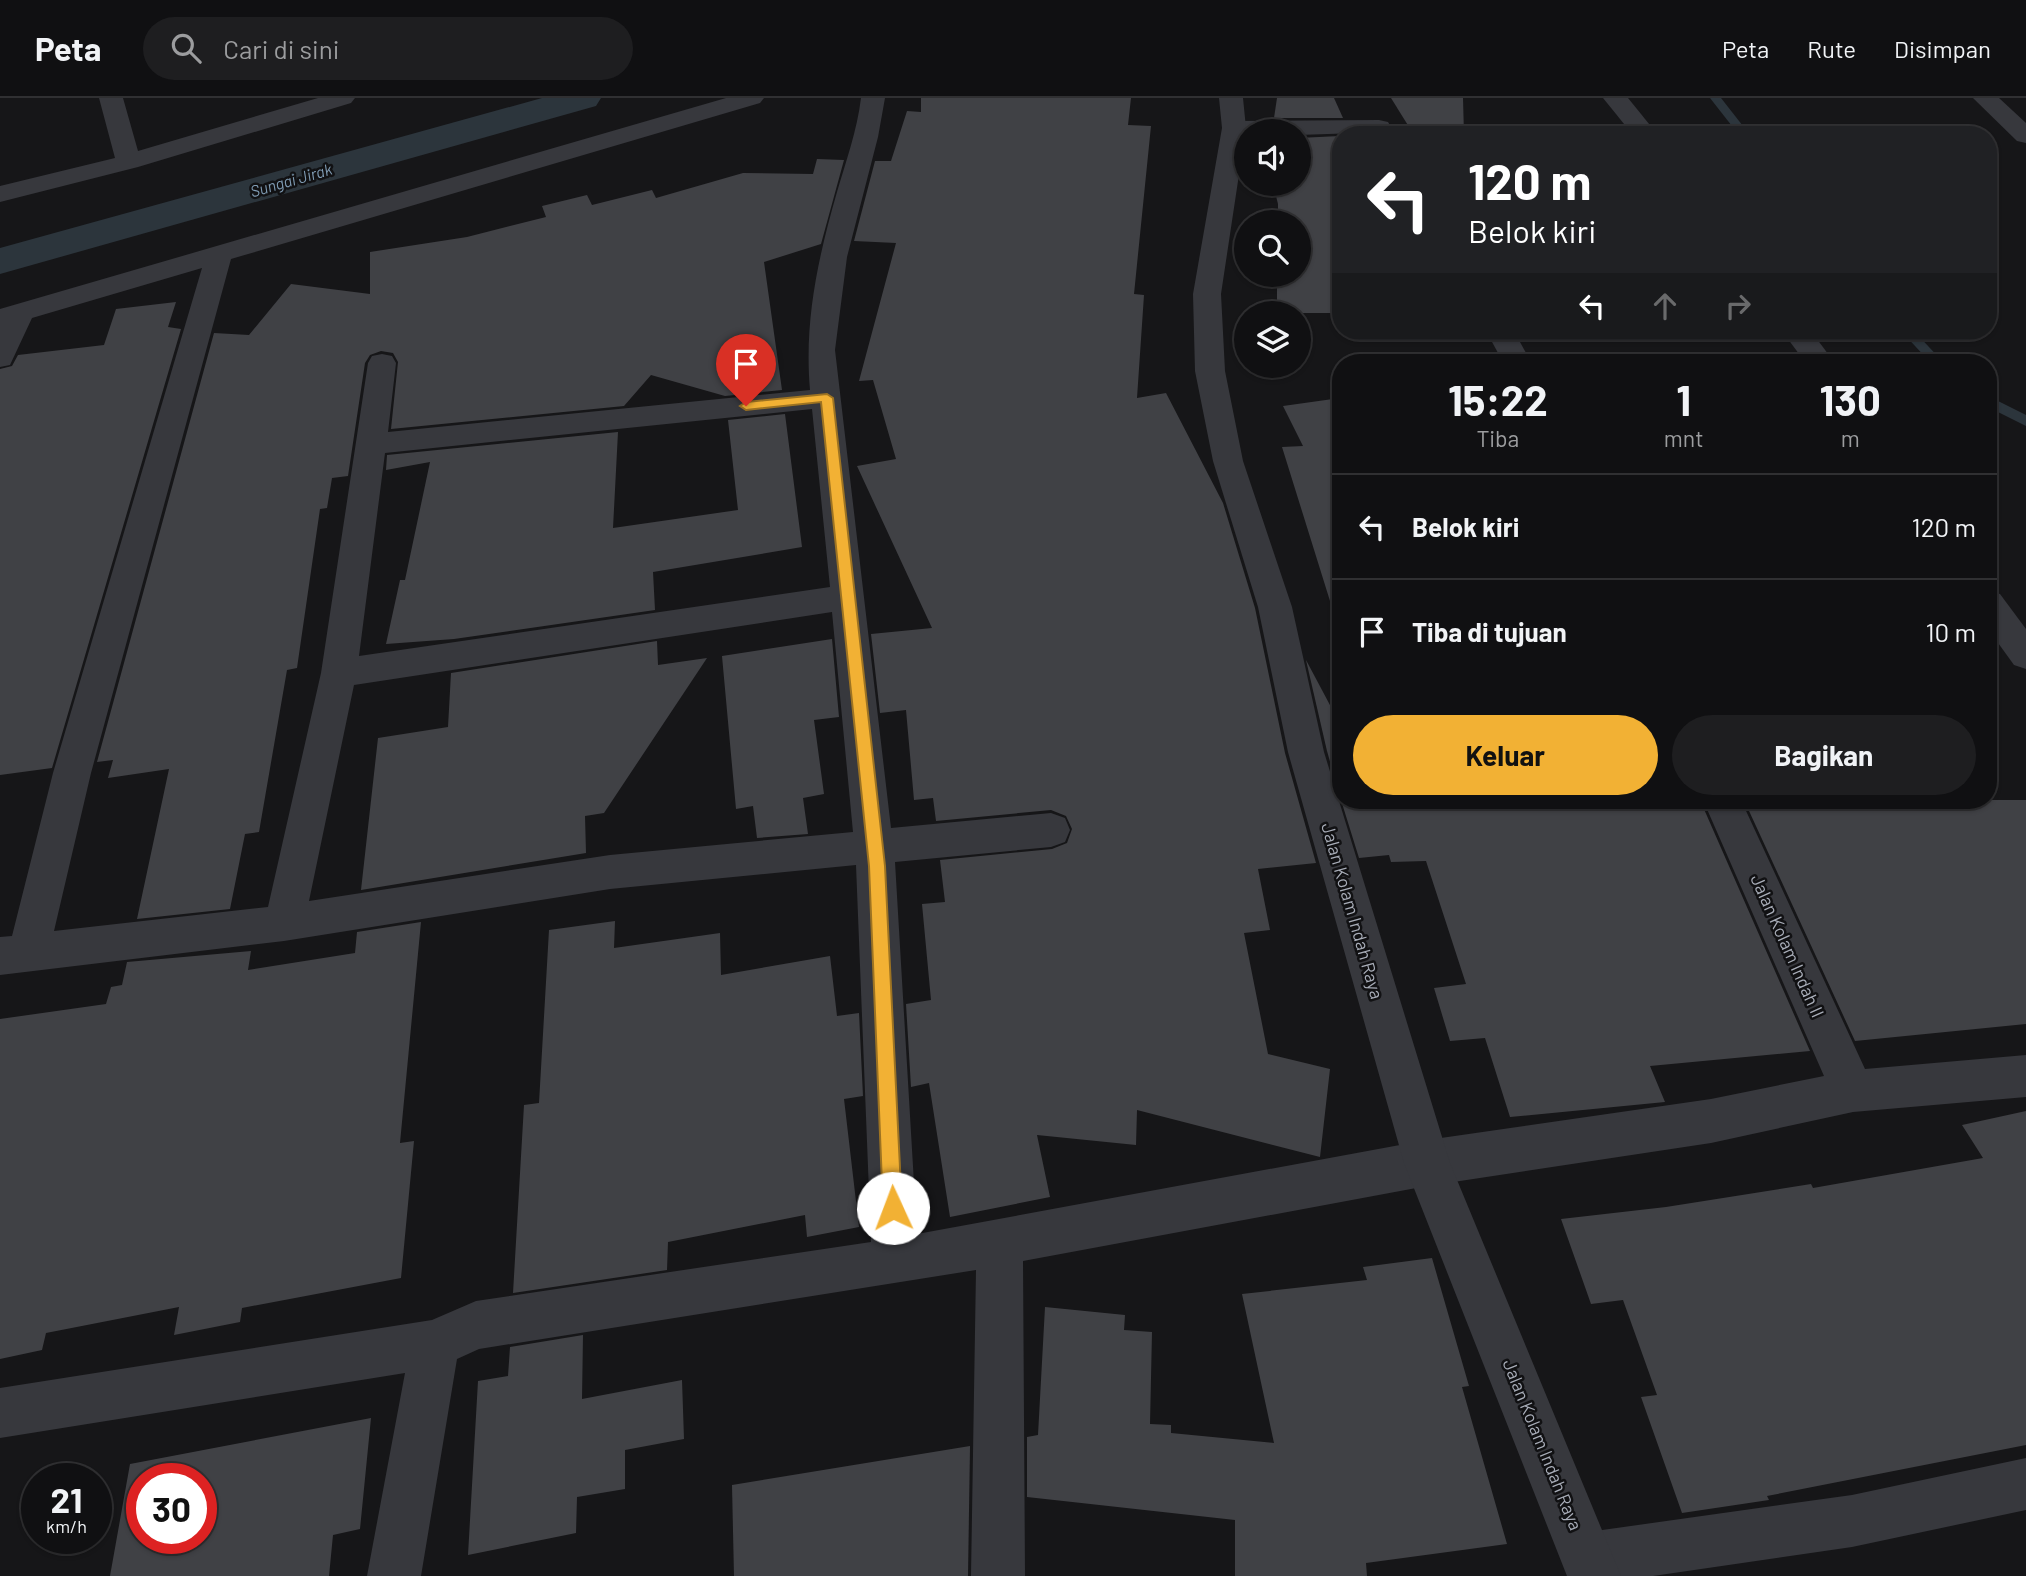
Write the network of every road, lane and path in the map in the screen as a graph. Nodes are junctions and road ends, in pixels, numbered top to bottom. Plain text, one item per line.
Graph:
1 (111, 98) edge
2 (343, 98) edge
3 (752, 98) edge
4 (873, 98) edge
5 (1615, 98) edge
6 (1985, 98) edge
7 (299, 104) edge
8 (1233, 113) edge
9 (1379, 123) edge
10 (1638, 126) edge
11 (2026, 136) edge
12 (129, 162) junction
13 (4, 188) edge
14 (220, 251) junction
15 (11, 314) edge
16 (1803, 340) edge
17 (1814, 354) edge
18 (0, 358) edge
19 (382, 363) dead end
20 (827, 398) junction
21 (370, 444) junction
22 (849, 597) junction
23 (1997, 615) edge
24 (2026, 655) edge
25 (339, 673) junction
26 (1725, 809) edge
27 (1051, 830) dead end
28 (875, 846) junction
29 (284, 923) junction
30 (15, 953) edge
31 (2026, 1076) edge
32 (1853, 1091) junction
33 (1427, 1163) junction
34 (1000, 1242) junction
35 (895, 1262) junction
36 (435, 1344) junction
37 (0, 1413) edge
38 (2026, 1484) edge
39 (1591, 1568) edge
40 (394, 1576) edge
41 (999, 1576) edge

1 - 12 street
2 - 7 street
3 - 14 street
4 - 20 street
5 - 10 street
6 - 11 street
7 - 12 street
8 - 9 street
8 - 33 street, Jalan Kolam Indah Raya
12 - 13 street
14 - 15 street
14 - 30 street
15 - 18 street
16 - 17 street
19 - 21 street
20 - 21 street
20 - 22 street
21 - 25 street
22 - 25 street
22 - 28 street
23 - 24 street
25 - 29 street
26 - 32 street, Jalan Kolam Indah II
27 - 28 street
28 - 29 street
28 - 35 street
29 - 30 street
31 - 32 street
32 - 33 street
33 - 34 street
33 - 39 street, Jalan Kolam Indah Raya
34 - 35 street
34 - 41 street
35 - 36 street
36 - 37 street
36 - 40 street
38 - 39 street

